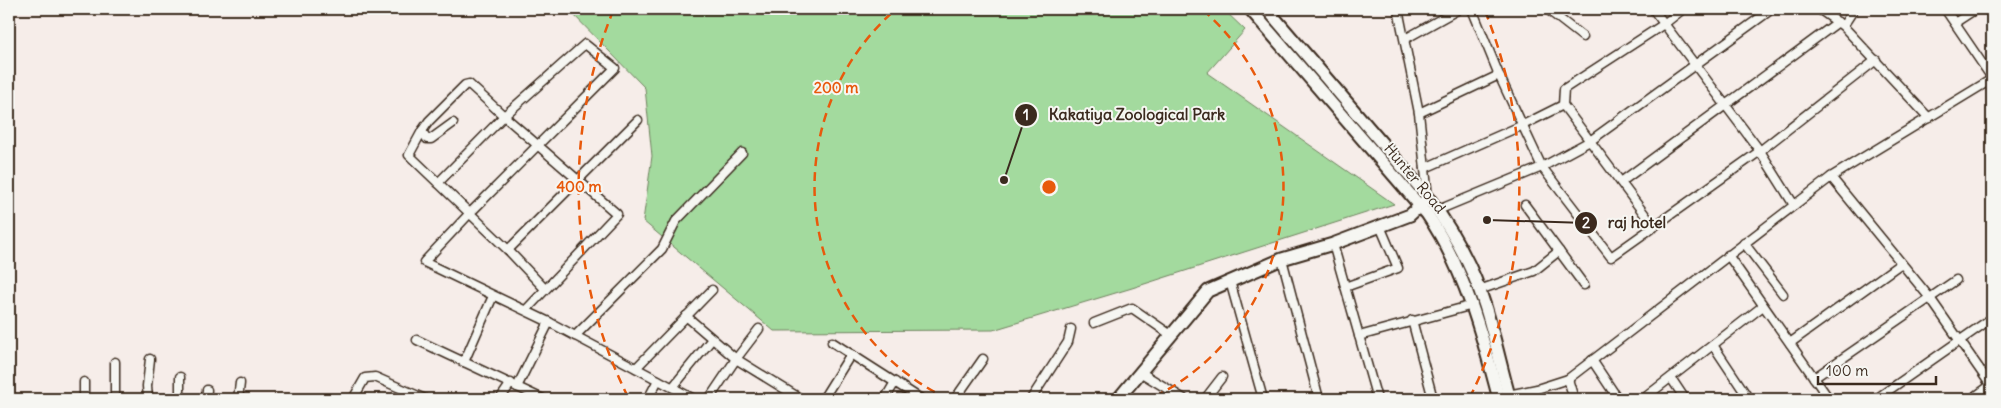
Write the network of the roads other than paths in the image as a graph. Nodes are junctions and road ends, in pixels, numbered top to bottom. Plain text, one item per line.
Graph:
1 (1250, 9) edge
2 (1267, 9) edge
3 (1398, 9) edge
4 (1459, 9) edge
5 (1473, 9) edge
6 (1548, 9) edge
7 (1653, 9) edge
8 (1683, 9) edge
9 (1772, 9) edge
10 (1819, 9) edge
11 (1854, 9) edge
12 (1945, 9) edge
13 (1976, 9) edge
14 (1956, 22) junction
15 (1664, 24) junction
16 (1841, 24) junction
17 (1583, 37) dead end
18 (1404, 39) junction
19 (1876, 60) junction
20 (1695, 66) junction
21 (1498, 75) junction
22 (1992, 79) edge
23 (1563, 105) junction
24 (1726, 106) junction
25 (1419, 113) junction
26 (504, 116) junction
27 (1929, 118) junction
28 (638, 120) dead end
29 (453, 123) dead end
30 (1523, 125) junction
31 (422, 132) junction
32 (1590, 141) junction
33 (537, 145) junction
34 (1760, 151) junction
35 (742, 153) dead end
36 (1542, 167) junction
37 (1425, 168) junction
38 (1831, 177) junction
39 (578, 180) junction
40 (1621, 182) junction
41 (438, 183) junction
42 (1428, 196) junction
43 (1525, 205) dead end
44 (1794, 205) junction
45 (1420, 206) junction
46 (1438, 210) junction
47 (470, 213) junction
48 (1380, 226) junction
49 (1654, 227) junction
50 (1744, 243) junction
51 (1333, 244) junction
52 (508, 250) junction
53 (1559, 251) junction
54 (1728, 255) junction
55 (1282, 259) junction
56 (1900, 264) junction
57 (1956, 280) dead end
58 (1230, 281) junction
59 (1584, 285) dead end
60 (1345, 287) junction
61 (546, 289) junction
62 (712, 290) dead end
63 (1480, 290) junction
64 (1783, 294) dead end
65 (493, 296) junction
66 (1930, 298) junction
67 (1473, 305) junction
68 (1763, 306) junction
69 (526, 310) junction
70 (686, 316) junction
71 (1992, 318) edge
72 (1412, 320) junction
73 (549, 322) junction
74 (1094, 323) dead end
75 (759, 329) dead end
76 (1071, 329) dead end
77 (1171, 335) junction
78 (575, 336) junction
79 (1359, 336) junction
80 (712, 339) junction
81 (1960, 339) junction
82 (416, 340) dead end
83 (832, 342) dead end
84 (1790, 343) junction
85 (1713, 345) junction
86 (851, 354) junction
87 (150, 359) dead end
88 (736, 359) junction
89 (982, 359) dead end
90 (1592, 360) junction
91 (115, 362) dead end
92 (464, 362) junction
93 (636, 368) junction
94 (1140, 372) junction
95 (180, 377) dead end
96 (1222, 377) dead end
97 (1671, 378) junction
98 (1814, 378) junction
99 (1568, 379) junction
100 (658, 380) junction
101 (84, 382) dead end
102 (895, 382) junction
103 (240, 383) dead end
104 (514, 385) junction
105 (1992, 386) edge
106 (673, 387) junction
107 (206, 390) dead end
108 (1506, 398) edge
109 (84, 399) edge
110 (115, 399) edge
111 (148, 399) edge
112 (180, 399) edge
113 (206, 399) edge
114 (238, 399) edge
115 (352, 399) edge
116 (425, 399) edge
117 (500, 399) edge
118 (543, 399) edge
119 (648, 399) edge
120 (694, 399) edge
121 (709, 399) edge
122 (801, 399) edge
123 (823, 399) edge
124 (885, 399) edge
125 (921, 399) edge
126 (955, 399) edge
127 (1030, 399) edge
128 (1118, 399) edge
129 (1184, 399) edge
130 (1205, 399) edge
131 (1263, 399) edge
132 (1319, 399) edge
133 (1377, 399) edge
134 (1432, 399) edge
135 (1574, 399) edge
136 (1618, 399) edge
137 (1643, 399) edge
138 (1685, 399) edge
139 (1750, 399) edge
140 (1829, 399) edge
141 (1876, 399) edge
142 (1972, 399) edge

1 - 45 main road, Hunter Road
2 - 42 main road, Hunter Road
3 - 18 street
4 - 18 street
5 - 21 street
6 - 17 street
7 - 15 street
8 - 15 street
9 - 20 street
10 - 16 street
11 - 16 street
12 - 14 street
13 - 14 street
14 - 22 street
15 - 20 street
15 - 23 street
16 - 19 street
16 - 24 street
18 - 25 street
19 - 27 street
19 - 34 street
20 - 24 street
20 - 32 street
21 - 25 street
21 - 30 street
22 - 27 street
23 - 30 street
23 - 32 street
24 - 34 street
24 - 40 street
25 - 37 street
26 - 31 street
26 - 33 street
26 - 33 street
26 - 41 street
27 - 38 street
28 - 39 street
29 - 31 street
30 - 36 street
30 - 37 street
31 - 41 street
32 - 36 street
32 - 40 street
33 - 39 street
33 - 47 street
34 - 44 street
34 - 49 street
35 - 78 street
36 - 46 street
36 - 49 street
37 - 42 street
38 - 44 street
38 - 56 street
39 - 52 street
39 - 61 street
40 - 49 street
41 - 47 street
42 - 45 main road
42 - 46 main road, Hunter Road
43 - 53 street
44 - 50 street
45 - 48 main road
45 - 67 main road, Hunter Road
46 - 63 main road, Hunter Road
47 - 52 street
47 - 65 street
48 - 51 main road
48 - 60 street
50 - 54 street
50 - 64 street
51 - 55 main road
51 - 60 street
52 - 61 street
53 - 59 street
53 - 63 street
54 - 68 street
54 - 90 street
55 - 58 main road
55 - 132 street
56 - 66 street
56 - 84 street
57 - 66 street
58 - 77 main road
58 - 131 street
60 - 79 street
61 - 69 street
62 - 70 street
63 - 108 main road, Hunter Road
65 - 69 street
65 - 92 street
66 - 81 street
66 - 98 street
67 - 72 street
67 - 108 main road, Hunter Road
68 - 84 street
68 - 85 street
69 - 73 street
70 - 80 street
70 - 93 street
71 - 81 street
72 - 79 street
72 - 134 street
73 - 78 street
73 - 104 street
74 - 77 street
75 - 88 street
76 - 127 street
77 - 94 main road
78 - 93 street
79 - 133 street
80 - 88 street
80 - 106 street
81 - 105 street
81 - 141 street
82 - 92 street
83 - 86 street
84 - 98 street
85 - 97 street
85 - 139 street
86 - 102 street
86 - 123 street
87 - 111 street
88 - 121 street
88 - 122 street
89 - 126 street
90 - 99 street
90 - 136 street
91 - 110 street
92 - 104 street
93 - 100 street
94 - 128 main road
94 - 129 street
95 - 112 street
96 - 130 street
97 - 137 street
97 - 138 street
98 - 140 street
99 - 108 street
99 - 135 street
100 - 106 street
100 - 119 street
101 - 109 street
102 - 124 street
102 - 125 street
103 - 114 street
104 - 117 street
104 - 118 street
105 - 142 street
106 - 120 street
107 - 113 street
115 - 116 street

